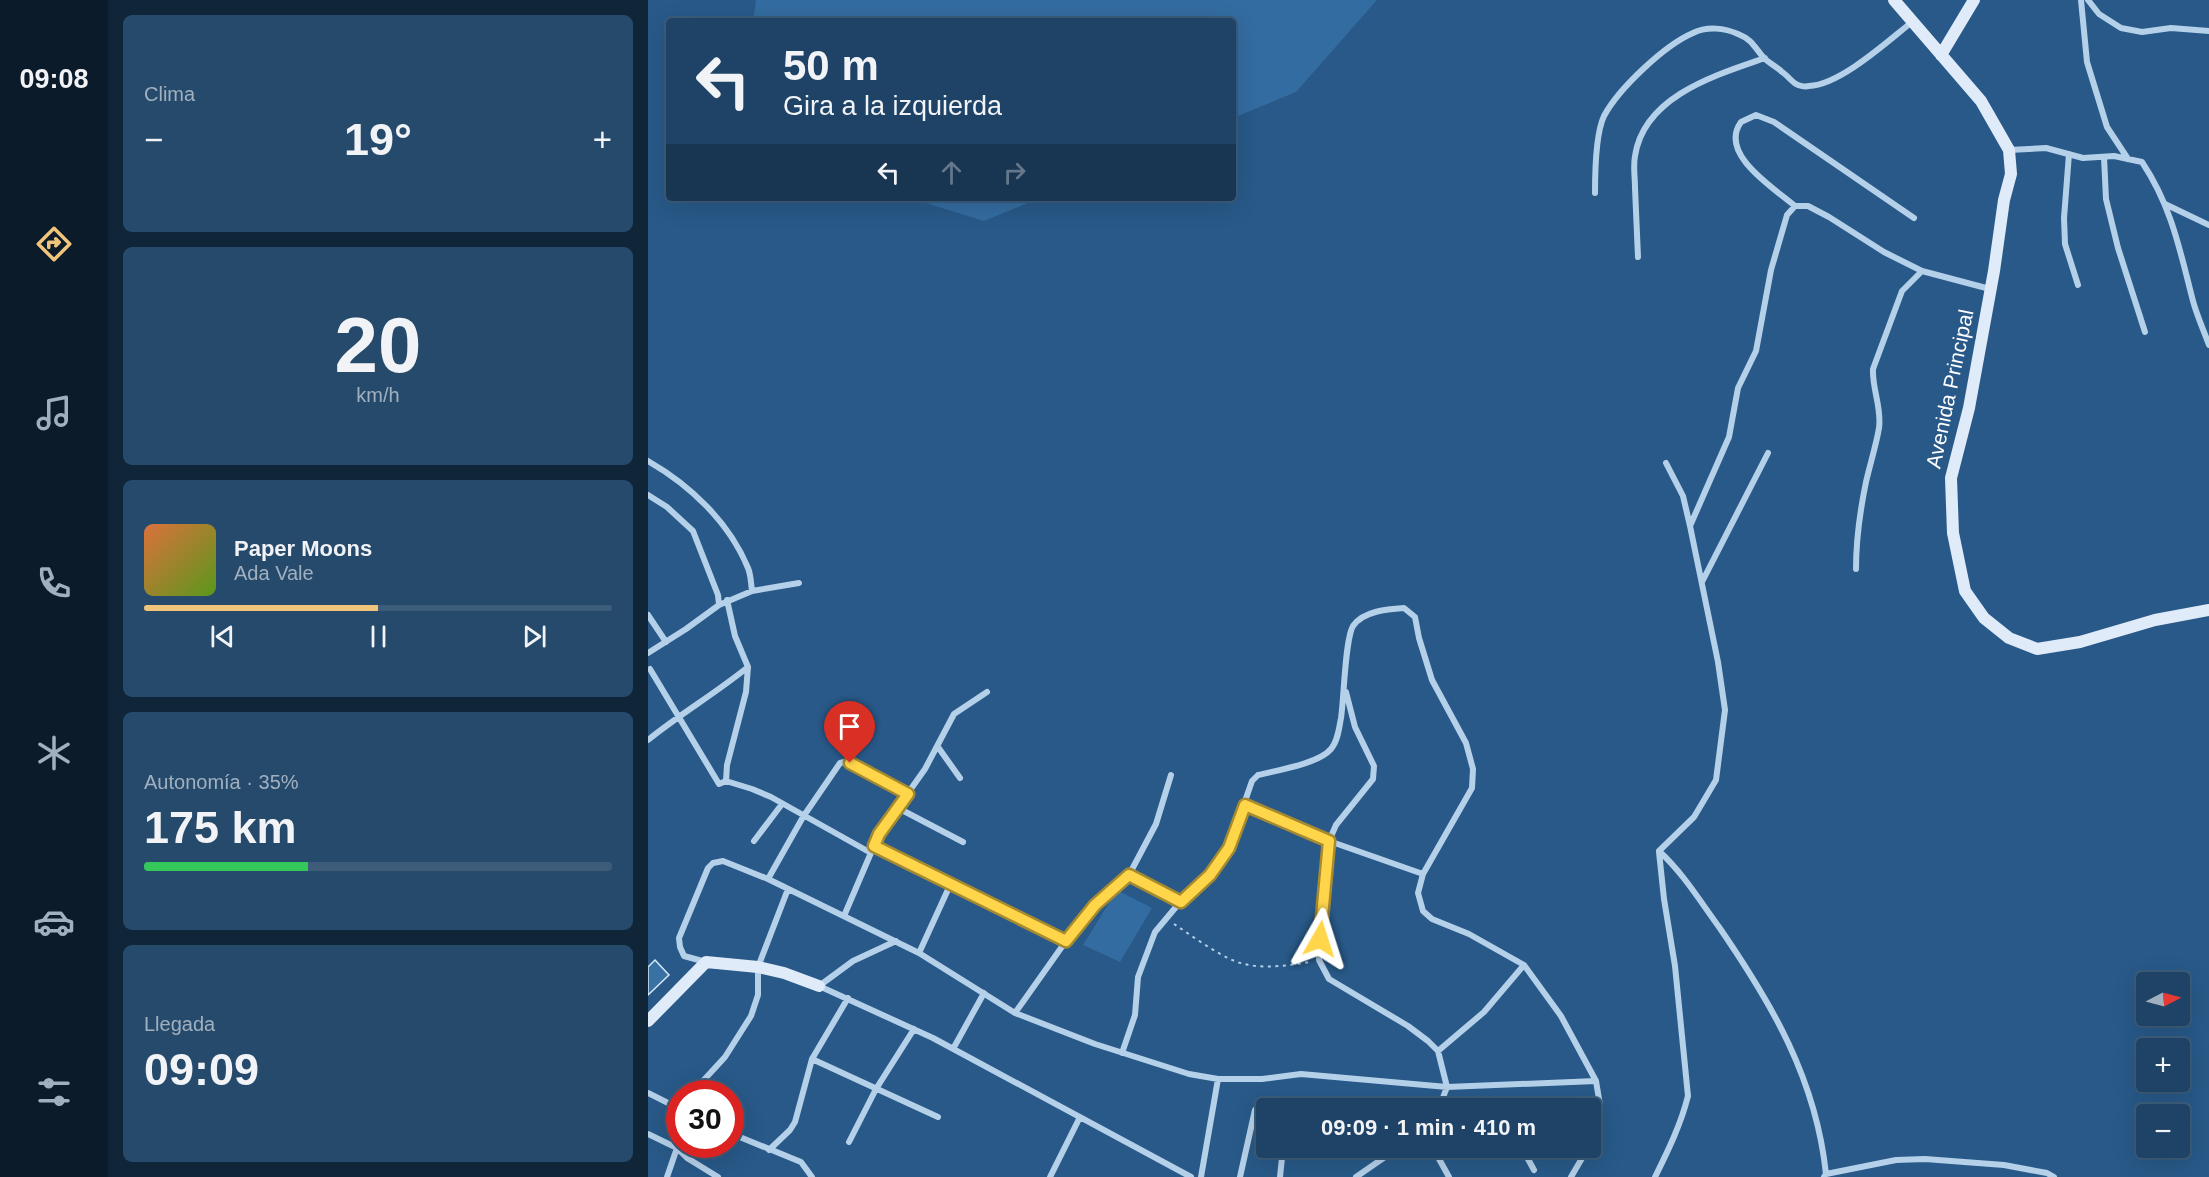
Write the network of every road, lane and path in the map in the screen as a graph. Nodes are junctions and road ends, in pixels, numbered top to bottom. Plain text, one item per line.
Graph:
1 (1894, 0) edge
2 (1974, 0) edge
3 (2081, 0) edge
4 (2088, 0) edge
5 (1912, 21) junction
6 (2209, 31) edge
7 (1941, 55) junction
8 (1765, 58) junction
9 (2009, 150) junction
10 (2069, 154) junction
11 (2104, 157) junction
12 (2128, 159) junction
13 (1595, 193) dead end
14 (2164, 203) junction
15 (1796, 206) junction
16 (1914, 218) dead end
17 (2209, 225) edge
18 (1638, 257) dead end
19 (1922, 271) junction
20 (2078, 285) dead end
21 (1991, 289) junction
22 (2145, 332) dead end
23 (2209, 345) edge
24 (1768, 453) dead end
25 (648, 461) edge
26 (1666, 463) dead end
27 (648, 495) edge
28 (1690, 526) junction
29 (1856, 569) dead end
30 (1702, 582) junction
31 (799, 584) dead end
32 (752, 591) junction
33 (727, 600) junction
34 (719, 604) junction
35 (2209, 610) edge
36 (648, 615) edge
37 (666, 642) junction
38 (648, 653) edge
39 (748, 667) junction
40 (650, 669) dead end
41 (1345, 689) junction
42 (987, 692) dead end
43 (679, 716) junction
44 (648, 740) edge
45 (938, 747) junction
46 (1171, 775) dead end
47 (960, 778) dead end
48 (726, 781) junction
49 (908, 794) junction
50 (782, 804) junction
51 (1245, 805) junction
52 (898, 808) junction
53 (803, 817) junction
54 (754, 841) dead end
55 (1329, 841) junction
56 (963, 842) dead end
57 (874, 846) junction
58 (1659, 851) junction
59 (871, 853) junction
60 (1423, 874) junction
61 (1129, 875) junction
62 (768, 879) junction
63 (951, 883) junction
64 (788, 889) junction
65 (1181, 902) junction
66 (844, 916) junction
67 (1166, 919) junction
68 (896, 941) junction
69 (1066, 941) junction
70 (919, 952) junction
71 (1319, 960) junction
72 (706, 962) junction
73 (1524, 965) junction
74 (758, 967) junction
75 (819, 986) junction
76 (984, 993) junction
77 (848, 998) junction
78 (1015, 1013) junction
79 (648, 1021) edge
80 (914, 1029) junction
81 (953, 1049) junction
82 (1438, 1051) junction
83 (1122, 1053) junction
84 (812, 1059) junction
85 (1218, 1079) junction
86 (704, 1080) edge
87 (1596, 1081) junction
88 (1447, 1087) junction
89 (876, 1089) junction
90 (648, 1093) edge
91 (1443, 1098) edge
92 (1599, 1098) edge
93 (666, 1101) edge
94 (1255, 1110) dead end
95 (1080, 1117) junction
96 (938, 1118) dead end
97 (648, 1134) edge
98 (744, 1139) edge
99 (849, 1142) dead end
100 (666, 1143) edge
101 (769, 1150) junction
102 (674, 1158) edge
103 (687, 1158) edge
104 (1282, 1158) edge
105 (1386, 1158) edge
106 (1439, 1158) edge
107 (1527, 1158) edge
108 (1582, 1158) edge
109 (1534, 1170) dead end
110 (1051, 1175) edge
111 (1365, 1175) edge
112 (1825, 1175) edge
113 (809, 1176) edge
114 (668, 1177) edge
115 (718, 1177) edge
116 (1060, 1177) edge
117 (1191, 1177) edge
118 (1201, 1177) edge
119 (1240, 1177) edge
120 (1280, 1177) edge
121 (1356, 1177) edge
122 (1449, 1177) edge
123 (1571, 1177) edge
124 (1655, 1177) edge
125 (2054, 1177) edge

1 - 5 street, Avenida Principal
2 - 7 street
3 - 12 street
4 - 6 street
5 - 7 street, Avenida Principal
5 - 8 street
7 - 9 street, Avenida Principal
8 - 13 street
8 - 18 street
9 - 10 street
9 - 21 street, Avenida Principal
10 - 11 street
10 - 20 street
11 - 12 street
11 - 22 street
12 - 14 street
14 - 17 street
14 - 23 street
15 - 16 street
15 - 19 street
15 - 28 street
19 - 21 street
19 - 29 street
21 - 35 street, Avenida Principal
24 - 30 street
25 - 32 street
26 - 28 street
27 - 34 street
28 - 30 street
30 - 58 street
31 - 32 street
32 - 33 street
33 - 34 street
33 - 39 street
34 - 37 street
36 - 37 street
37 - 38 street
39 - 43 street
39 - 48 street
40 - 43 street
41 - 51 street
41 - 55 street
41 - 60 street
42 - 45 street
43 - 44 street
43 - 48 street
45 - 47 street
45 - 49 street
46 - 61 street
48 - 50 street
49 - 52 street
49 - 53 street
50 - 53 street
50 - 54 street
51 - 55 street
51 - 65 street
52 - 56 street
52 - 57 street
53 - 59 street
53 - 62 street
55 - 60 street
55 - 71 street
57 - 59 street
57 - 63 street
58 - 112 street
58 - 124 street
59 - 66 street
60 - 73 street
61 - 65 street
61 - 69 street
62 - 64 street
62 - 72 street
63 - 69 street
63 - 70 street
64 - 66 street
64 - 74 street
65 - 67 street
66 - 68 street
67 - 71 path
67 - 83 street
68 - 70 street
68 - 75 street
69 - 78 street
70 - 76 street
71 - 82 street
72 - 74 street
72 - 79 street
73 - 82 street
73 - 87 street
74 - 75 street
74 - 86 street
75 - 77 street
76 - 78 street
76 - 81 street
77 - 80 street
77 - 84 street
78 - 83 street
80 - 81 street
80 - 89 street
81 - 95 street
82 - 88 street
83 - 85 street
84 - 89 street
84 - 101 street
85 - 88 street
85 - 118 street
87 - 88 street
87 - 92 street
88 - 91 street
89 - 96 street
89 - 99 street
90 - 93 street
94 - 119 street
95 - 110 street
95 - 117 street
97 - 100 street
98 - 101 street
101 - 113 street
102 - 114 street
103 - 115 street
104 - 120 street
105 - 111 street
106 - 122 street
107 - 109 street
108 - 123 street
110 - 116 street
111 - 121 street
112 - 125 street

